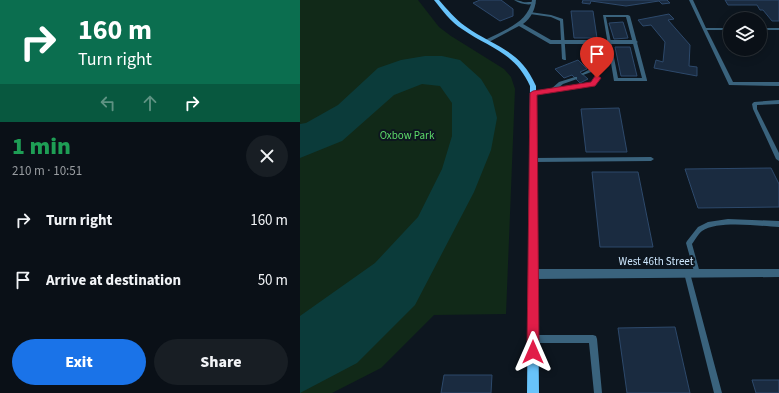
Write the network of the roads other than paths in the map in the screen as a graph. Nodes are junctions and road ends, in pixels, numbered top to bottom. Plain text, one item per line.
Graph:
1 (436, 0) edge
2 (516, 0) edge
3 (691, 0) edge
4 (534, 2) edge
5 (531, 13) junction
6 (519, 24) junction
7 (705, 29) junction
8 (723, 29) edge
9 (767, 29) edge
10 (779, 29) edge
11 (487, 42) junction
12 (636, 42) junction
13 (563, 43) junction
14 (592, 43) junction
15 (610, 43) junction
16 (564, 59) dead end
17 (596, 68) junction
18 (583, 74) dead end
19 (574, 78) dead end
20 (779, 84) edge
21 (552, 90) junction
22 (533, 93) junction
23 (779, 102) edge
24 (651, 159) dead end
25 (779, 159) edge
26 (533, 160) junction
27 (779, 224) edge
28 (687, 273) junction
29 (697, 273) junction
30 (779, 273) edge
31 (533, 274) junction
32 (533, 338) junction
33 (533, 393) edge
34 (598, 393) edge
35 (718, 393) edge

1 - 11 street
2 - 4 lane
3 - 7 lane
4 - 5 street
5 - 6 street
5 - 13 lane
6 - 11 street
6 - 13 street
7 - 8 lane
7 - 20 lane
9 - 10 lane
11 - 22 street
12 - 15 street
12 - 15 lane
12 - 15 lane
13 - 14 street
13 - 16 lane
14 - 15 street
14 - 17 lane
17 - 18 lane
17 - 21 lane
19 - 21 lane
21 - 22 lane
22 - 26 street
23 - 25 lane
24 - 26 lane
26 - 31 street
27 - 29 lane
28 - 29 street, West 46th Street
28 - 31 street, West 46th Street
28 - 35 lane
29 - 30 street, West 46th Street
31 - 32 street
32 - 33 street
32 - 34 lane

